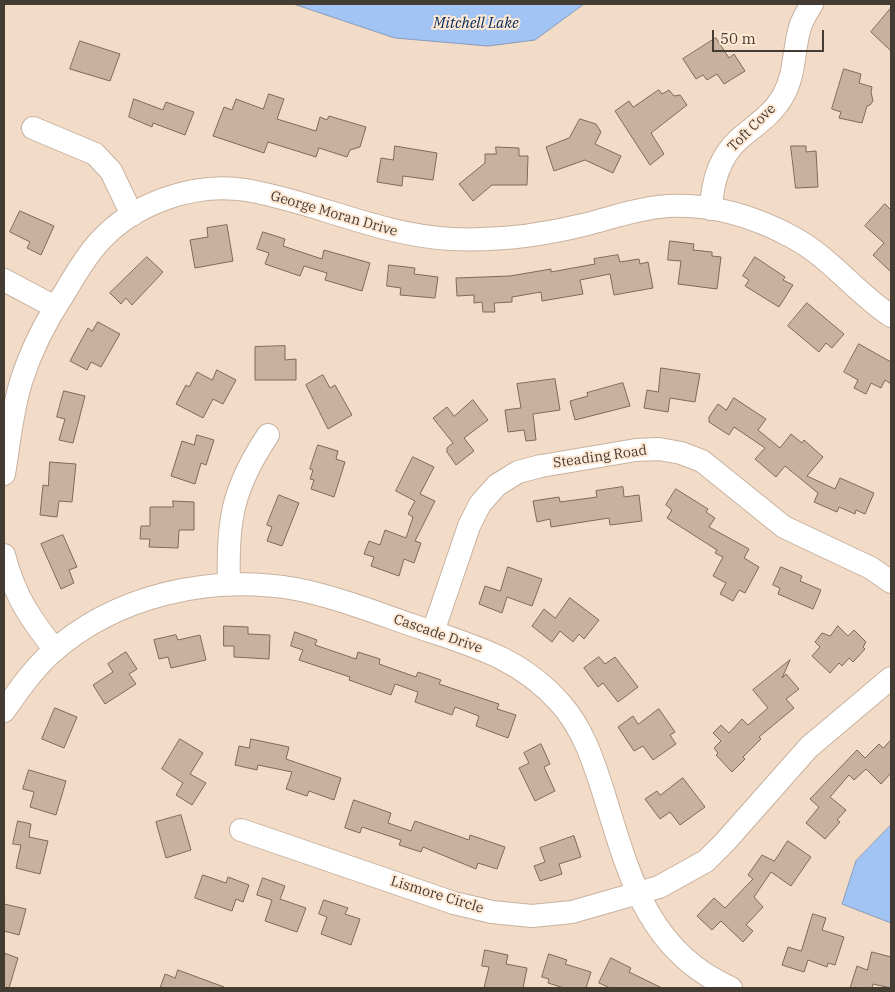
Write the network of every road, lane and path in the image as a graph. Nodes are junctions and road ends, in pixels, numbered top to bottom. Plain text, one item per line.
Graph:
1 (812, 4) edge
2 (33, 128) dead end
3 (711, 209) junction
4 (132, 215) junction
5 (4, 280) edge
6 (55, 307) junction
7 (891, 316) edge
8 (268, 435) dead end
9 (4, 474) edge
10 (4, 555) edge
11 (891, 582) edge
12 (229, 585) junction
13 (433, 632) junction
14 (55, 650) junction
15 (891, 678) edge
16 (4, 711) edge
17 (242, 830) dead end
18 (637, 893) junction
19 (730, 988) edge

1 - 3 street, Toft Cove
2 - 4 street
3 - 4 street, George Moran Drive
3 - 7 street, George Moran Drive
4 - 6 street, George Moran Drive
5 - 6 street
6 - 9 street, George Moran Drive
8 - 12 street
10 - 14 street
11 - 13 street, Steading Road
12 - 13 street, Cascade Drive
12 - 14 street, Cascade Drive
13 - 18 street, Cascade Drive
14 - 16 street, Cascade Drive
15 - 18 street
17 - 18 street, Lismore Circle
18 - 19 street, Cascade Drive

